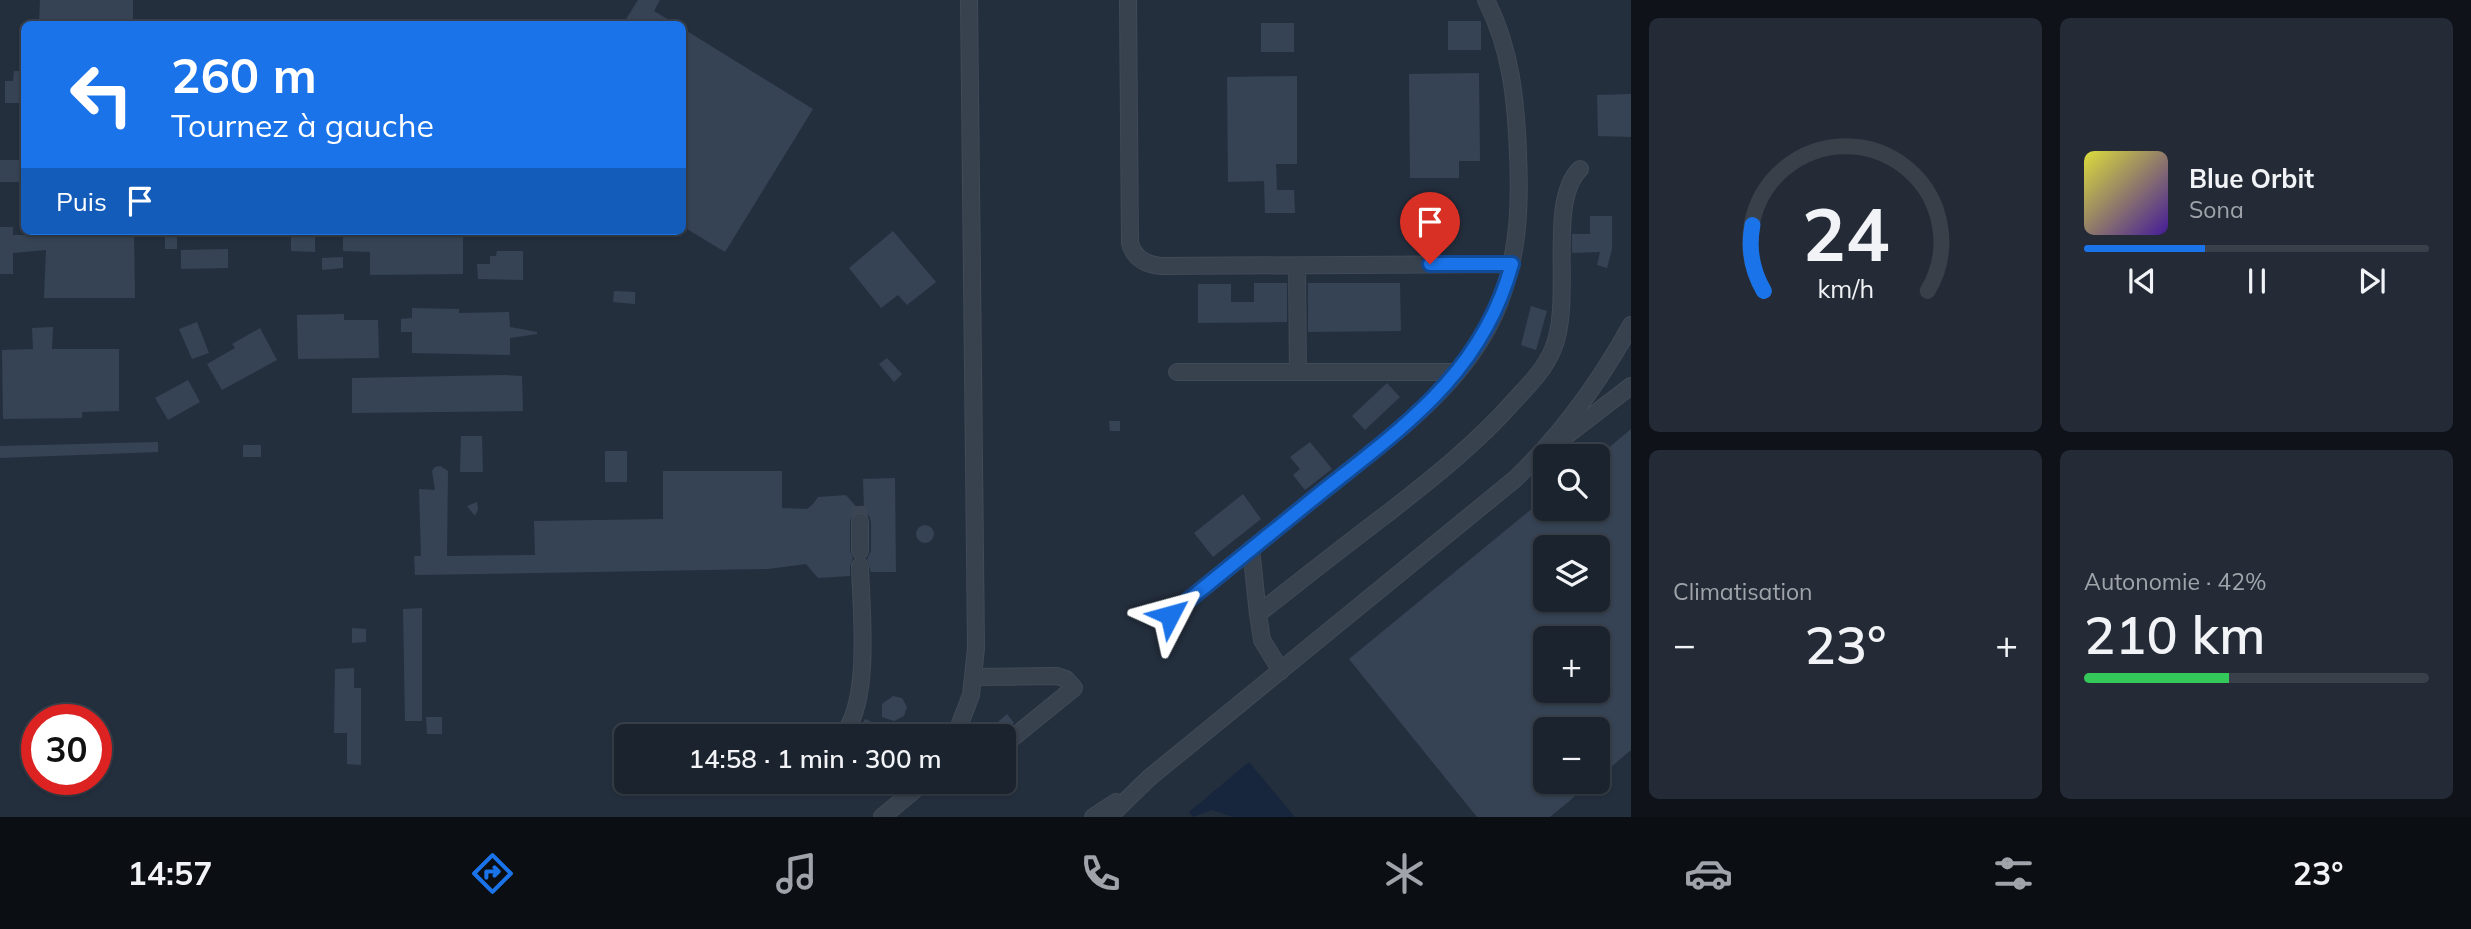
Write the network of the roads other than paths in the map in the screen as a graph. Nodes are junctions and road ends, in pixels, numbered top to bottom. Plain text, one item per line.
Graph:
1 (969, 0) edge
2 (1128, 0) edge
3 (1486, 0) edge
4 (1580, 169) dead end
5 (1512, 264) junction
6 (1297, 266) junction
7 (1631, 325) edge
8 (1177, 372) dead end
9 (1298, 372) junction
10 (1457, 372) junction
11 (1631, 386) edge
12 (1549, 444) edge
13 (1554, 444) edge
14 (1533, 460) edge
15 (860, 522) tunnel mouth
16 (1251, 549) junction
17 (1258, 614) junction
18 (1170, 615) dead end
19 (1282, 671) junction
20 (974, 677) junction
21 (850, 724) edge
22 (961, 724) edge
23 (1016, 735) edge
24 (1149, 778) junction
25 (910, 794) edge
26 (882, 817) edge
27 (1093, 817) edge
28 (1109, 817) edge

1 - 20 street
2 - 6 street
3 - 5 street
4 - 17 street
5 - 6 street
5 - 10 street
6 - 9 street
7 - 12 street
8 - 9 street
9 - 10 street
10 - 16 street
11 - 13 street
14 - 19 street
15 - 21 street
16 - 17 street
16 - 18 street
17 - 19 street
19 - 24 street
20 - 22 street
20 - 23 street
24 - 27 street
24 - 28 street
25 - 26 street

